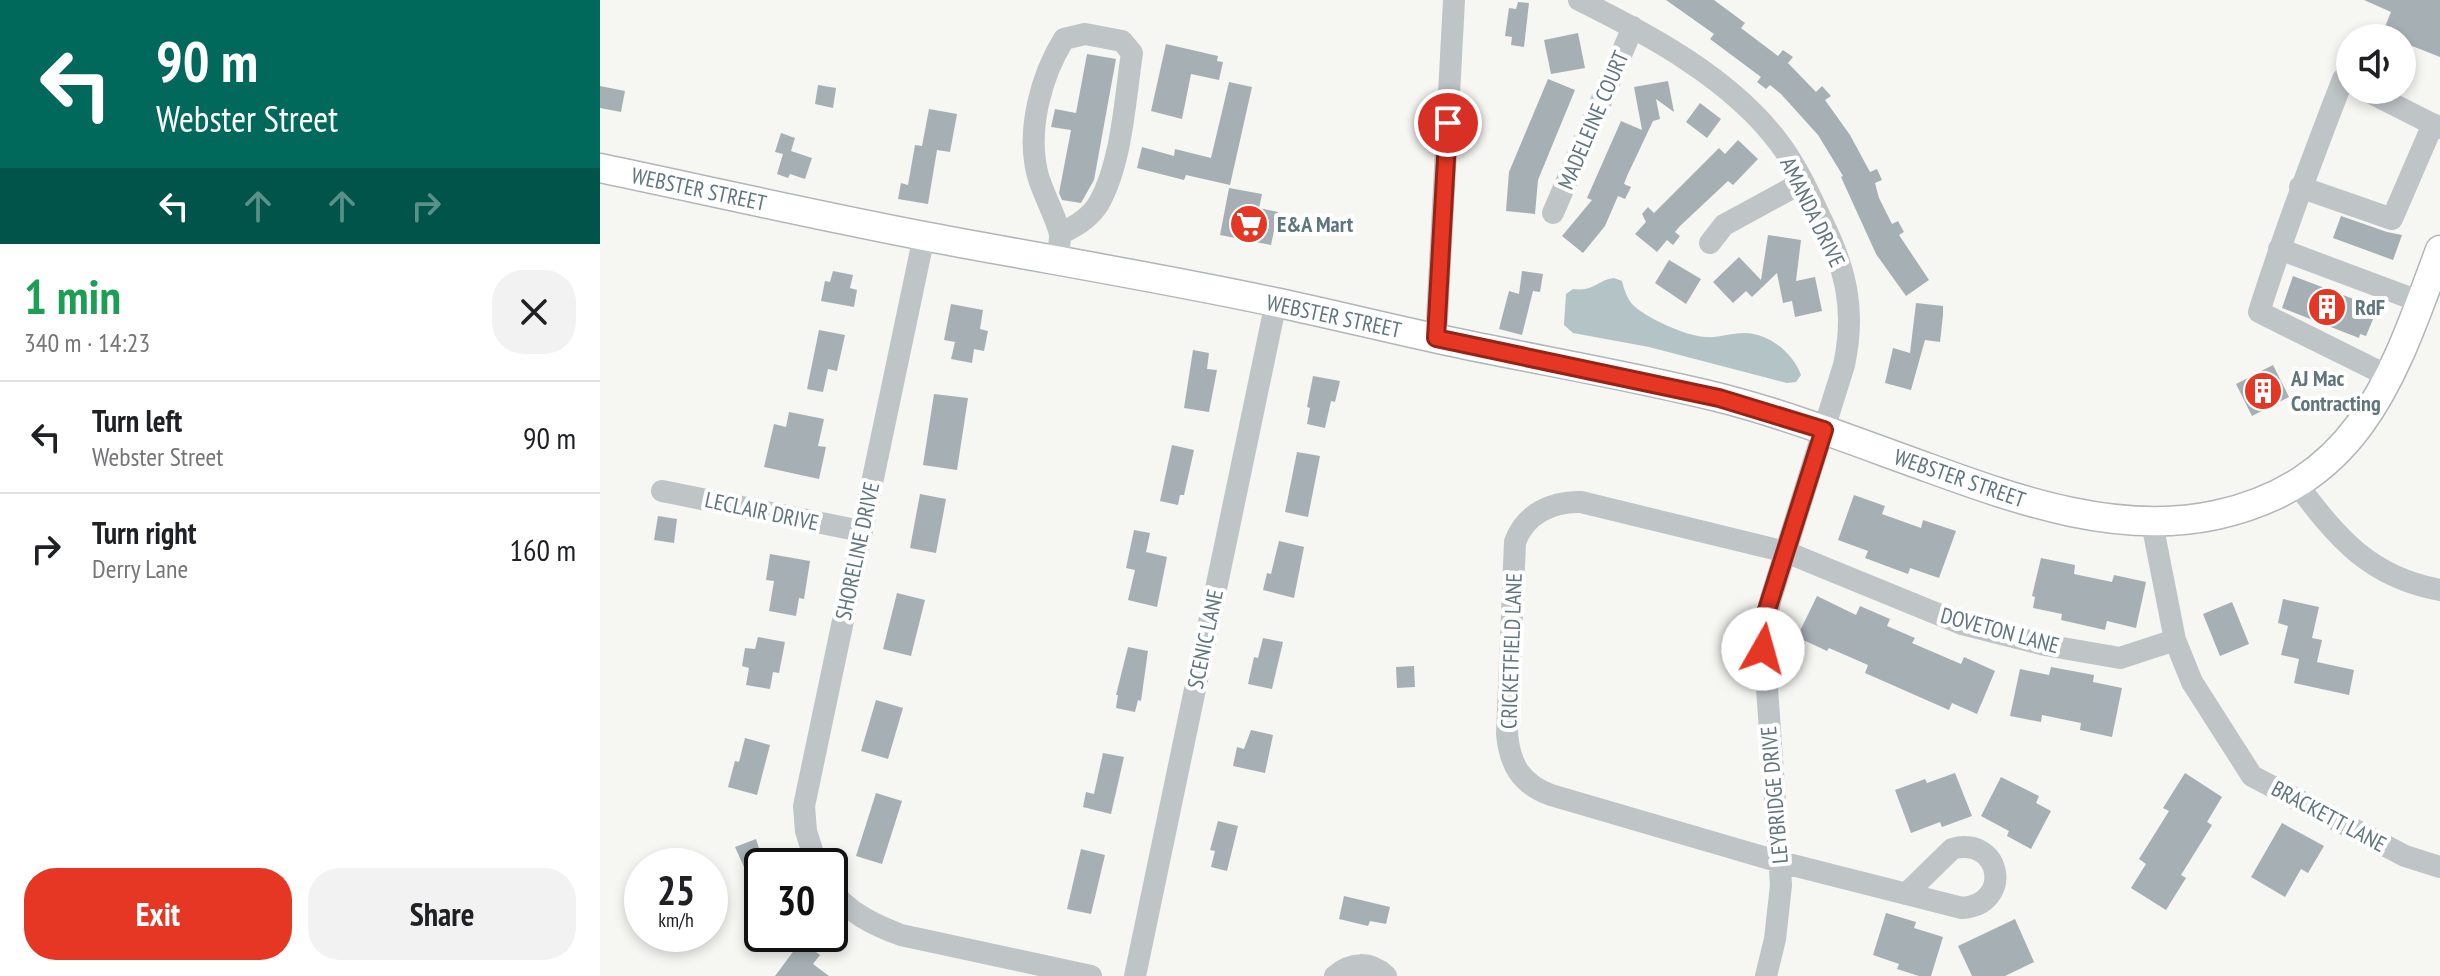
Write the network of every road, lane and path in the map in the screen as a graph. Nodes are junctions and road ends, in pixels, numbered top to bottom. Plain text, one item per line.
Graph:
1 (1454, 0) edge
2 (1579, 0) edge
3 (1633, 27) junction
4 (2336, 97) edge
5 (2393, 104) edge
6 (2436, 126) edge
7 (600, 168) edge
8 (1803, 182) junction
9 (2300, 187) junction
10 (1553, 213) dead end
11 (924, 236) junction
12 (1710, 243) dead end
13 (1058, 247) junction
14 (2279, 249) junction
15 (2440, 250) edge
16 (1276, 302) junction
17 (2421, 302) junction
18 (1436, 338) junction
19 (2390, 377) junction
20 (1824, 430) junction
21 (2297, 484) junction
22 (662, 491) dead end
23 (2152, 523) junction
24 (861, 531) junction
25 (1786, 552) junction
26 (2440, 590) edge
27 (2175, 640) junction
28 (811, 848) edge
29 (1780, 862) junction
30 (2440, 867) edge
31 (1906, 894) dead end
32 (848, 906) edge
33 (1091, 976) edge
34 (1135, 976) edge
35 (1335, 976) edge
36 (1386, 976) edge
37 (1766, 976) edge

1 - 18 street
2 - 3 street, AMANDA DRIVE
3 - 8 street, AMANDA DRIVE
3 - 10 street, MADELEINE COURT
4 - 9 street
5 - 6 street
6 - 9 street
7 - 11 main road, WEBSTER STREET
8 - 12 street
8 - 20 street, AMANDA DRIVE
9 - 14 street
11 - 13 main road, WEBSTER STREET
11 - 24 street, SHORELINE DRIVE
13 - 13 street
13 - 16 main road, WEBSTER STREET
14 - 17 street
14 - 19 street
15 - 17 main road, WEBSTER STREET
16 - 18 main road, WEBSTER STREET
16 - 34 street, SCENIC LANE
17 - 19 main road, WEBSTER STREET
18 - 20 main road, WEBSTER STREET
19 - 21 main road, WEBSTER STREET
20 - 23 main road, WEBSTER STREET
20 - 25 street, LEYBRIDGE DRIVE
21 - 23 main road, WEBSTER STREET
21 - 26 street
22 - 24 street, LECLAIR DRIVE
23 - 27 street, BRACKETT LANE
24 - 28 street, SHORELINE DRIVE
25 - 27 street, DOVETON LANE
25 - 29 street, LEYBRIDGE DRIVE
25 - 29 street, CRICKETFIELD LANE
27 - 30 street, BRACKETT LANE
29 - 31 street, CRICKETFIELD LANE
29 - 37 street, LEYBRIDGE DRIVE
32 - 33 street
35 - 36 street

